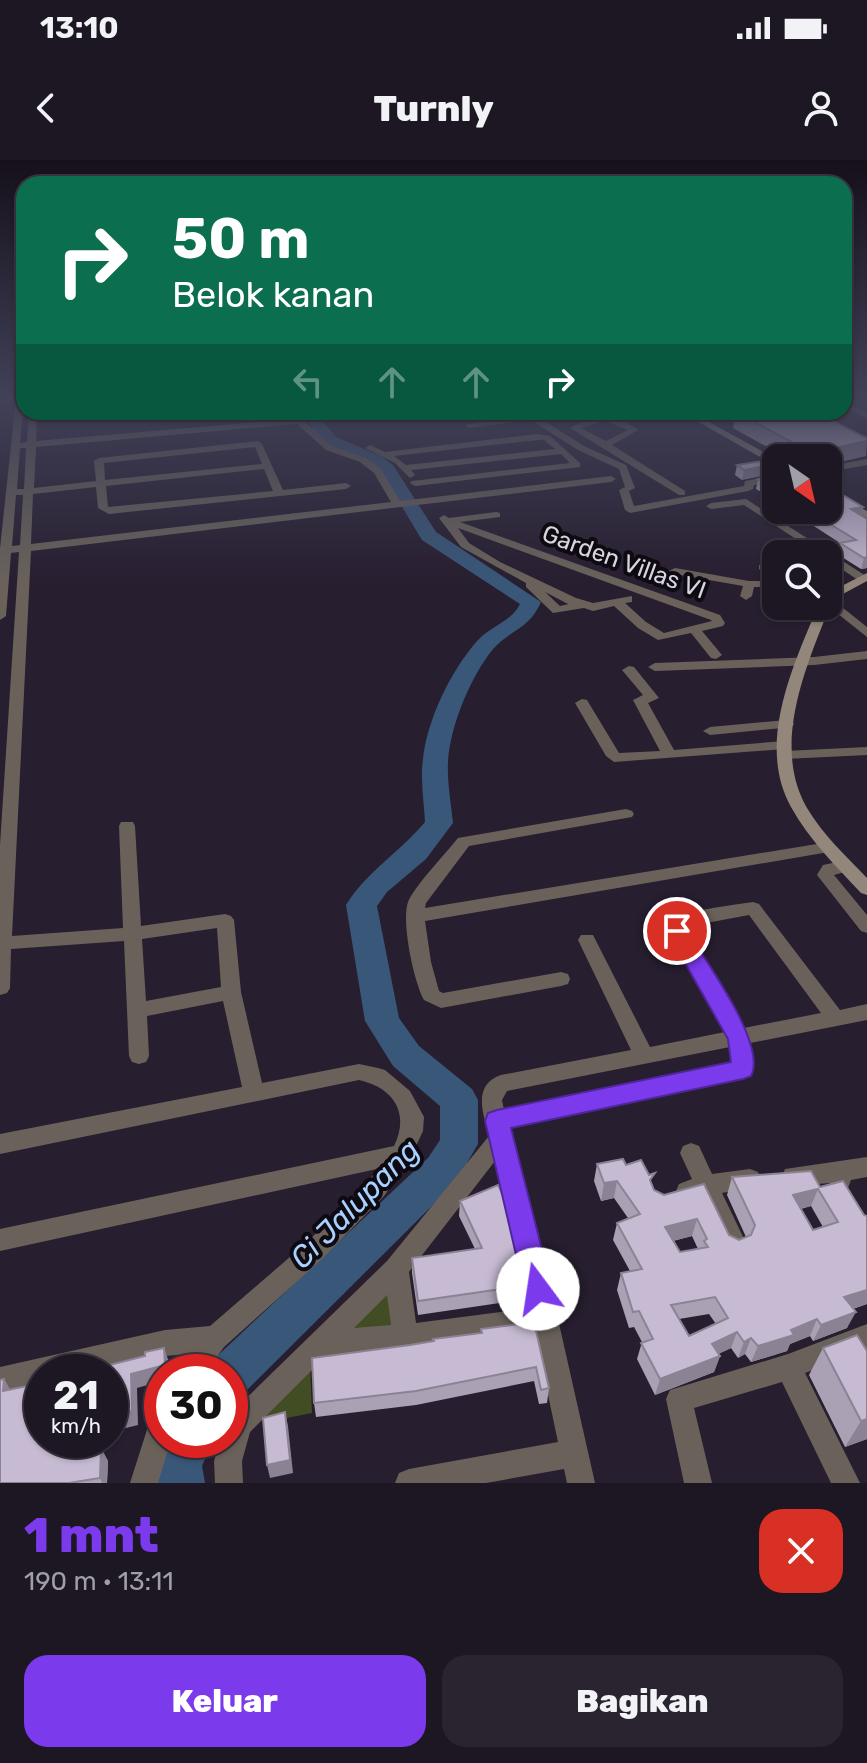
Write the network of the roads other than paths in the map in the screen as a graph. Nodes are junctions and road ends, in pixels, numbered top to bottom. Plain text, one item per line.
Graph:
1 (13, 461) edge
2 (30, 461) edge
3 (101, 461) edge
4 (265, 461) edge
5 (364, 461) edge
6 (396, 461) edge
7 (472, 461) edge
8 (573, 461) edge
9 (611, 461) edge
10 (631, 461) edge
11 (599, 463) dead end
12 (864, 464) edge
13 (577, 465) junction
14 (842, 467) edge
15 (268, 468) junction
16 (405, 468) junction
17 (657, 477) junction
18 (611, 479) dead end
19 (595, 480) junction
20 (762, 480) edge
21 (415, 483) junction
22 (628, 483) junction
23 (102, 484) junction
24 (346, 486) dead end
25 (27, 491) junction
26 (503, 491) junction
27 (10, 493) junction
28 (279, 493) junction
29 (682, 493) dead end
30 (842, 500) edge
31 (428, 502) junction
32 (513, 504) dead end
33 (401, 506) junction
34 (866, 513) edge
35 (496, 515) dead end
36 (650, 517) dead end
37 (447, 521) junction
38 (804, 540) edge
39 (29, 547) junction
40 (3, 550) edge
41 (842, 564) edge
42 (675, 571) dead end
43 (864, 577) edge
44 (762, 585) edge
45 (842, 589) edge
46 (645, 594) junction
47 (618, 603) junction
48 (842, 608) edge
49 (22, 617) junction
50 (0, 618) edge
51 (818, 620) edge
52 (696, 631) junction
53 (867, 633) edge
54 (716, 655) dead end
55 (867, 655) edge
56 (802, 662) junction
57 (655, 667) dead end
58 (629, 670) dead end
59 (582, 703) dead end
60 (787, 724) junction
61 (710, 731) dead end
62 (7, 747) edge
63 (785, 750) junction
64 (860, 753) edge
65 (669, 754) junction
66 (626, 814) dead end
67 (127, 826) dead end
68 (829, 847) junction
69 (846, 866) junction
70 (867, 889) edge
71 (415, 916) junction
72 (867, 927) edge
73 (131, 934) junction
74 (587, 940) dead end
75 (1, 943) edge
76 (561, 979) dead end
77 (0, 988) edge
78 (231, 992) junction
79 (135, 1011) junction
80 (867, 1012) edge
81 (835, 1018) junction
82 (739, 1038) junction
83 (139, 1056) dead end
84 (645, 1057) junction
85 (253, 1091) junction
86 (499, 1129) junction
87 (0, 1144) edge
88 (691, 1153) dead end
89 (401, 1154) junction
90 (867, 1167) edge
91 (836, 1173) junction
92 (705, 1185) junction
93 (851, 1198) edge
94 (661, 1199) edge
95 (0, 1240) edge
96 (734, 1243) edge
97 (396, 1269) junction
98 (545, 1319) junction
99 (405, 1337) junction
100 (867, 1337) edge
101 (215, 1338) junction
102 (321, 1344) junction
103 (203, 1354) edge
104 (788, 1367) junction
105 (0, 1380) edge
106 (574, 1453) junction
107 (152, 1458) edge
108 (144, 1483) edge
109 (229, 1483) edge
110 (409, 1483) edge
111 (581, 1483) edge
112 (698, 1483) edge
113 (846, 1483) edge

1 - 27 street
2 - 25 street
3 - 23 street
4 - 15 street
5 - 33 street
6 - 16 street
7 - 16 street
8 - 13 street
9 - 22 street
10 - 17 street
11 - 13 street
12 - 14 street
13 - 19 street
13 - 21 street
15 - 23 street
15 - 28 street
16 - 21 street
17 - 22 street
17 - 29 street
18 - 19 street
19 - 26 street
20 - 22 street
21 - 31 street
23 - 25 street
23 - 28 street
24 - 28 street
25 - 27 street
25 - 39 street
26 - 31 street
26 - 32 street
27 - 40 street
30 - 34 main road
31 - 33 street
31 - 37 street
33 - 39 street
35 - 37 street
36 - 38 street
37 - 46 street, Garden Villas VI
37 - 47 street
39 - 40 street
39 - 49 street
40 - 50 street
41 - 43 street
42 - 44 street
43 - 45 main road
46 - 47 street
46 - 52 street, Garden Villas VI
47 - 52 street, Garden Villas VI
48 - 53 street
49 - 50 street
49 - 62 street
51 - 56 main road
52 - 54 street
55 - 56 street
56 - 57 street
56 - 60 main road
58 - 65 street
59 - 65 street
60 - 61 street
60 - 63 main road
62 - 75 street
63 - 64 street
63 - 65 street
63 - 68 main road
66 - 71 street
67 - 73 street
68 - 69 main road
68 - 71 street
69 - 70 main road
69 - 72 street
71 - 76 street
73 - 75 street
73 - 78 street
73 - 79 street
74 - 84 street
75 - 77 street
78 - 79 street
78 - 85 street
79 - 83 street
80 - 81 street
81 - 82 street
81 - 82 street
82 - 84 street
82 - 86 street
84 - 86 street
85 - 87 street
85 - 89 street
86 - 97 street
86 - 98 street
88 - 92 street
89 - 95 street
89 - 101 street
90 - 91 street
91 - 92 street
91 - 93 street
92 - 94 street
92 - 96 street
97 - 99 street
97 - 102 street
98 - 99 street
98 - 106 street
99 - 102 street
100 - 104 street
101 - 103 street
101 - 105 street
102 - 109 street
104 - 112 street
104 - 113 street
106 - 110 street
106 - 111 street
107 - 108 street

